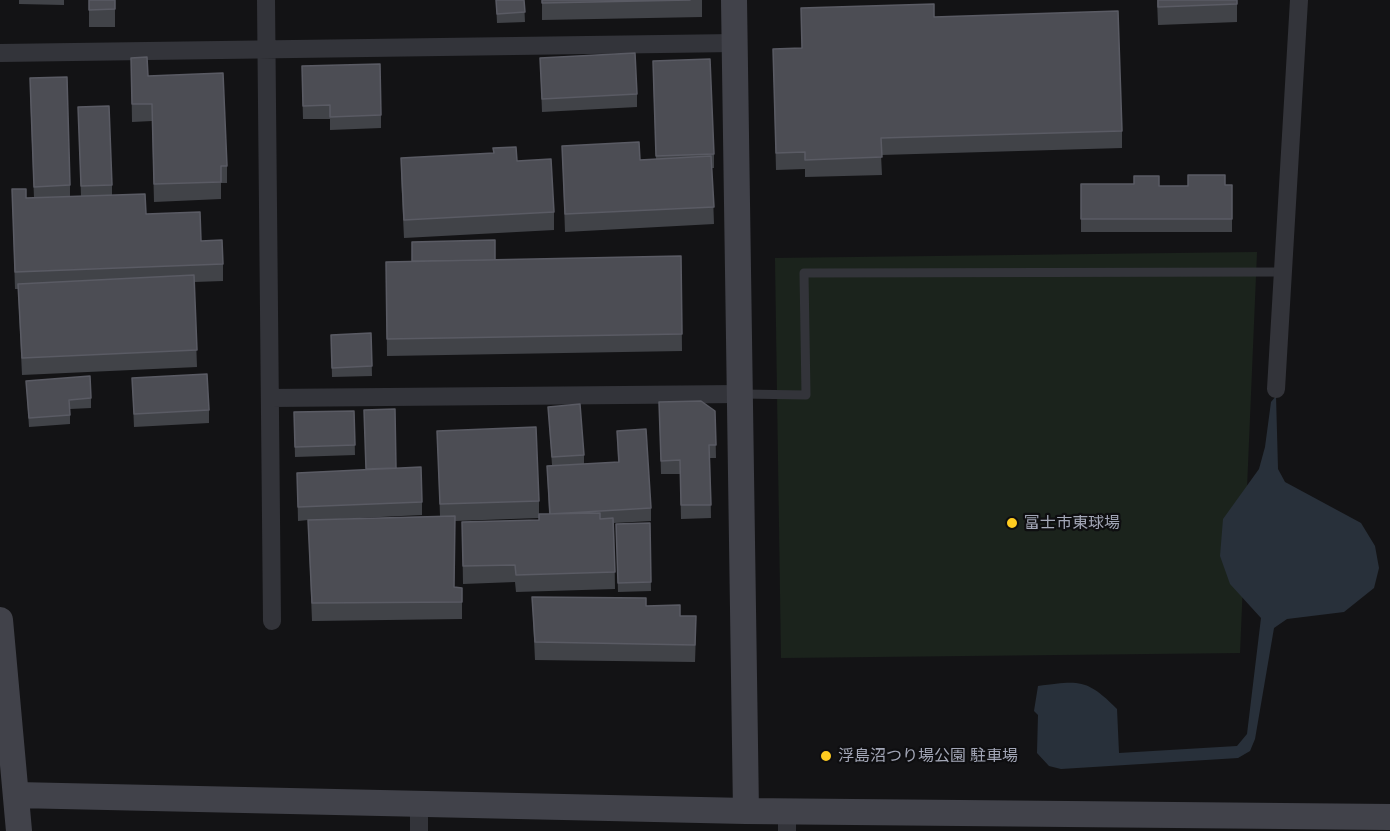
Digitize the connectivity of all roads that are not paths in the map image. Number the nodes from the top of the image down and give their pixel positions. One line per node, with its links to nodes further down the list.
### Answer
1 (266, 0): 5 (street)
2 (734, 0): 4 (street)
3 (1299, 0): 7 (street)
4 (735, 43): 5 (street); 9 (street)
5 (266, 48): 6 (street); 10 (street)
6 (0, 52)
7 (1282, 272): 8 (street); 9 (lane)
8 (1276, 389)
9 (740, 394): 10 (street); 15 (street)
10 (270, 398): 12 (street)
11 (0, 620): 13 (street)
12 (272, 621)
13 (8, 795): 14 (street); 18 (street)
14 (419, 803): 15 (street); 19 (street)
15 (746, 811): 17 (street)
16 (1390, 817): 17 (street)
17 (787, 821)
18 (19, 831)
19 (419, 831)

